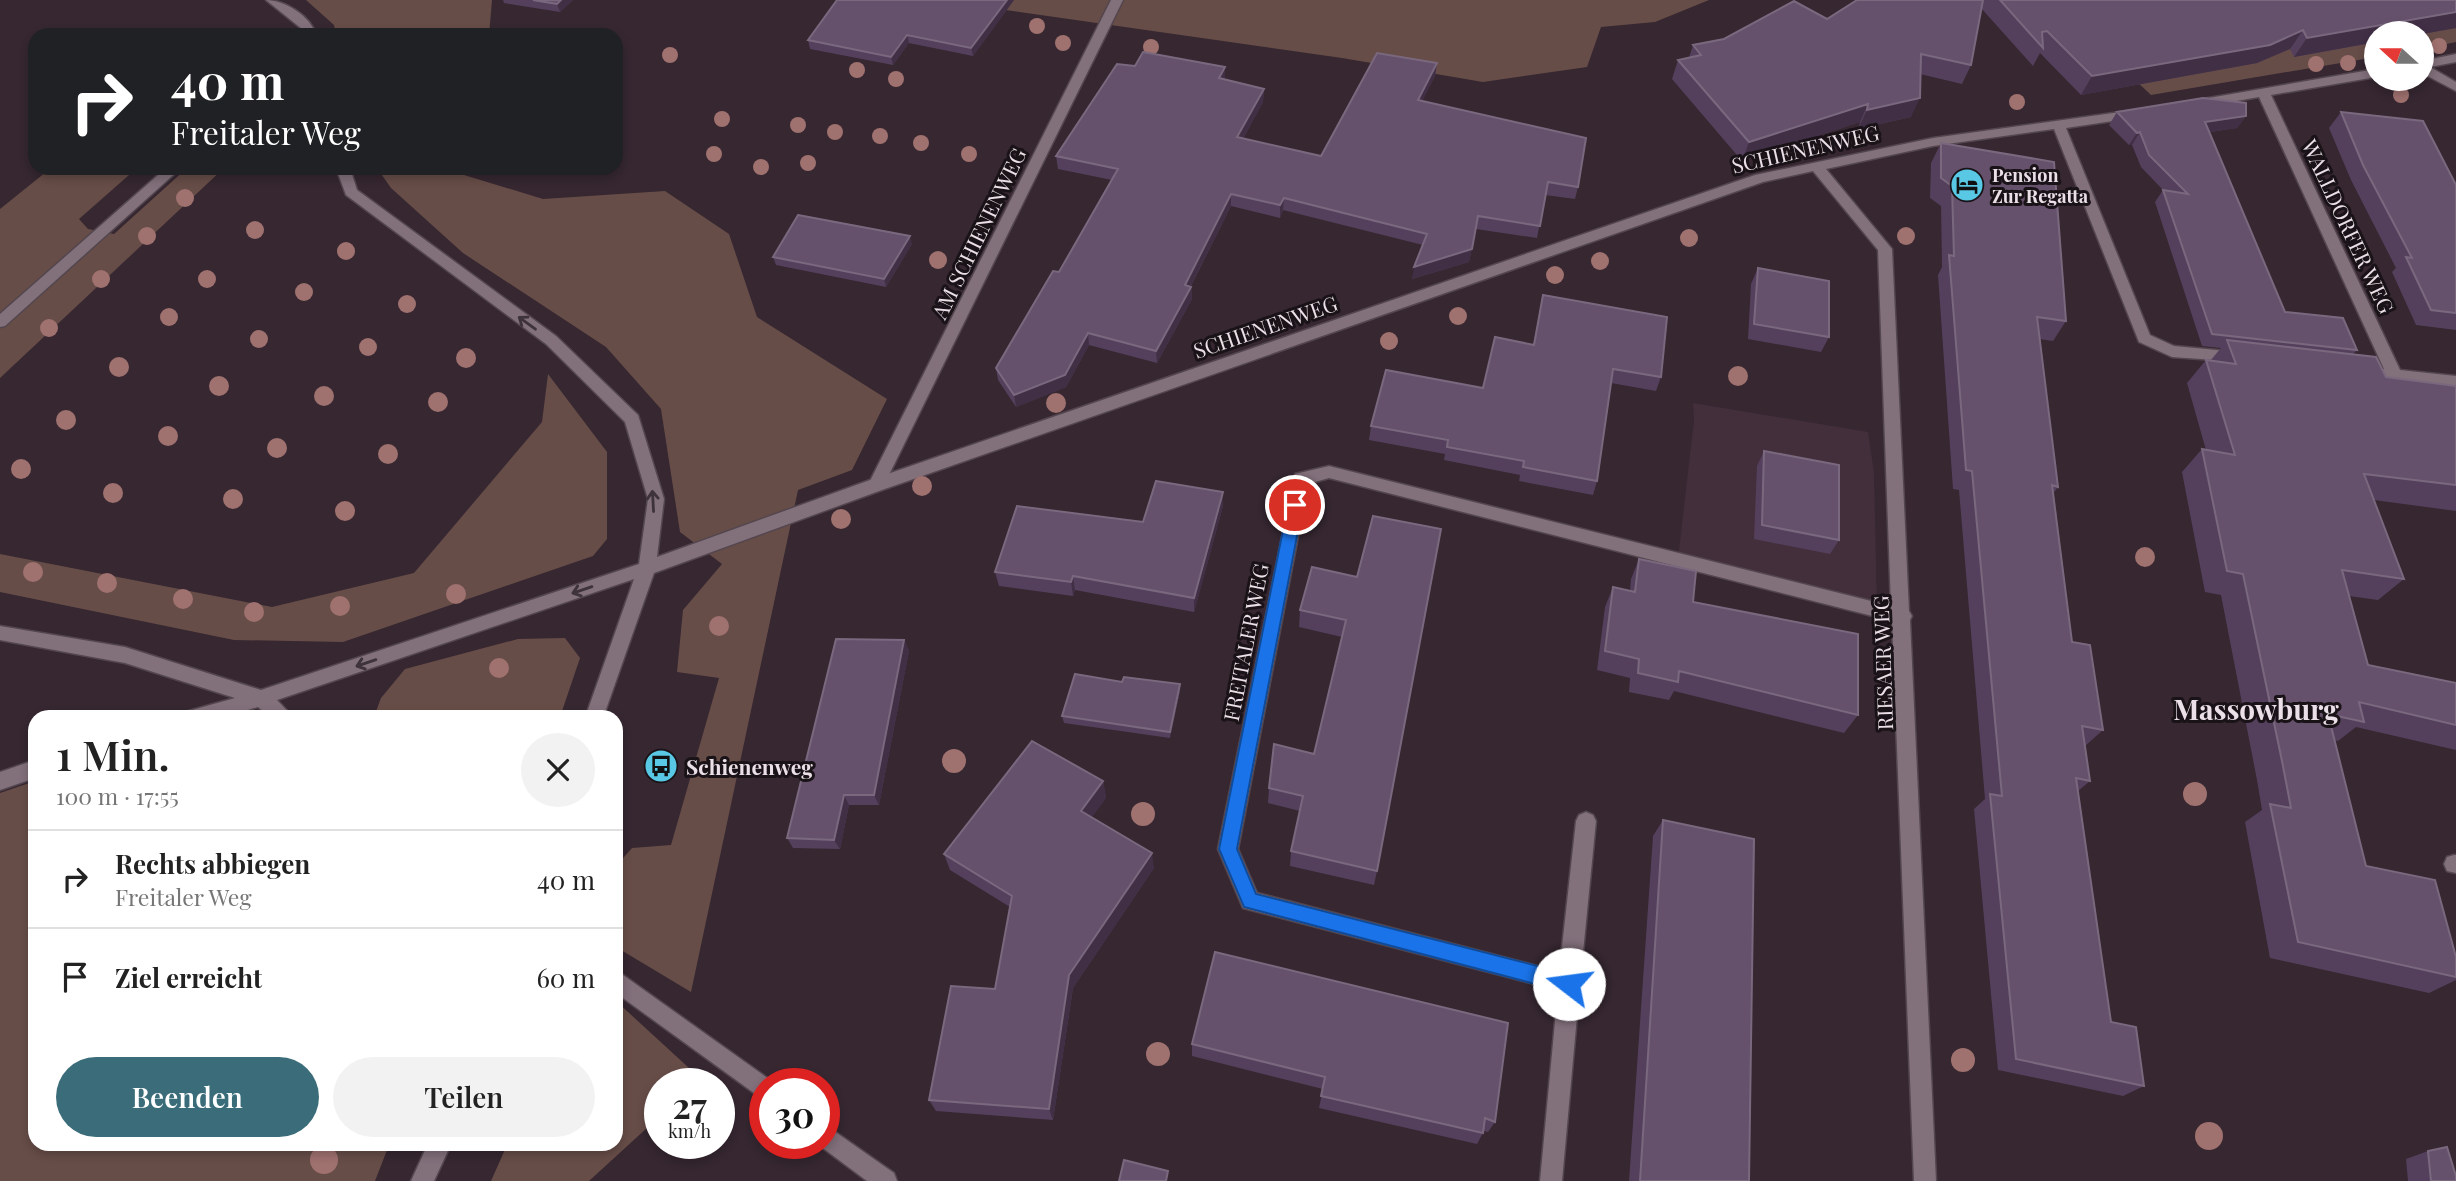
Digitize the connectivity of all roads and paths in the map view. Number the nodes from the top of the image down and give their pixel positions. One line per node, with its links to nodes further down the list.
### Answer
1 (272, 0): 3 (street)
2 (1117, 0): 21 (street, AM SCHIENENWEG)
3 (308, 28)
4 (2456, 58): 5 (street)
5 (2434, 64)
6 (2434, 74): 8 (street)
7 (2364, 75): 9 (street)
8 (2456, 87)
9 (2264, 93): 10 (street); 19 (street, WALLDORFER WEG)
10 (2182, 106)
11 (2155, 111): 12 (street, SCHIENENWEG)
12 (2059, 126): 13 (street, SCHIENENWEG); 17 (street)
13 (1817, 167): 21 (street, SCHIENENWEG); 23 (street, RIESAER WEG)
14 (166, 175): 16 (street)
15 (345, 175): 22 (street, one-way to 15)
16 (0, 322)
17 (2250, 359)
18 (2342, 370): 19 (street)
19 (2395, 376): 20 (street)
20 (2456, 383)
21 (876, 485): 22 (street, SCHIENENWEG)
22 (646, 568): 25 (street, SCHIENENWEG, one-way to 25); 28 (street)
23 (1903, 616): 33 (street, FREITALER WEG); 40 (street, RIESAER WEG)
24 (0, 633): 25 (street)
25 (261, 698): 26 (street, SCHIENENWEG); 27 (street)
26 (220, 710)
27 (275, 710)
28 (597, 710)
29 (28, 771): 30 (street)
30 (0, 781)
31 (1586, 821): 33 (street)
32 (623, 984): 34 (street)
33 (1569, 984): 39 (street)
34 (749, 1078)
35 (840, 1147): 38 (street)
36 (437, 1151): 37 (street)
37 (422, 1181)
38 (886, 1181)
39 (1551, 1181)
40 (1925, 1181)

